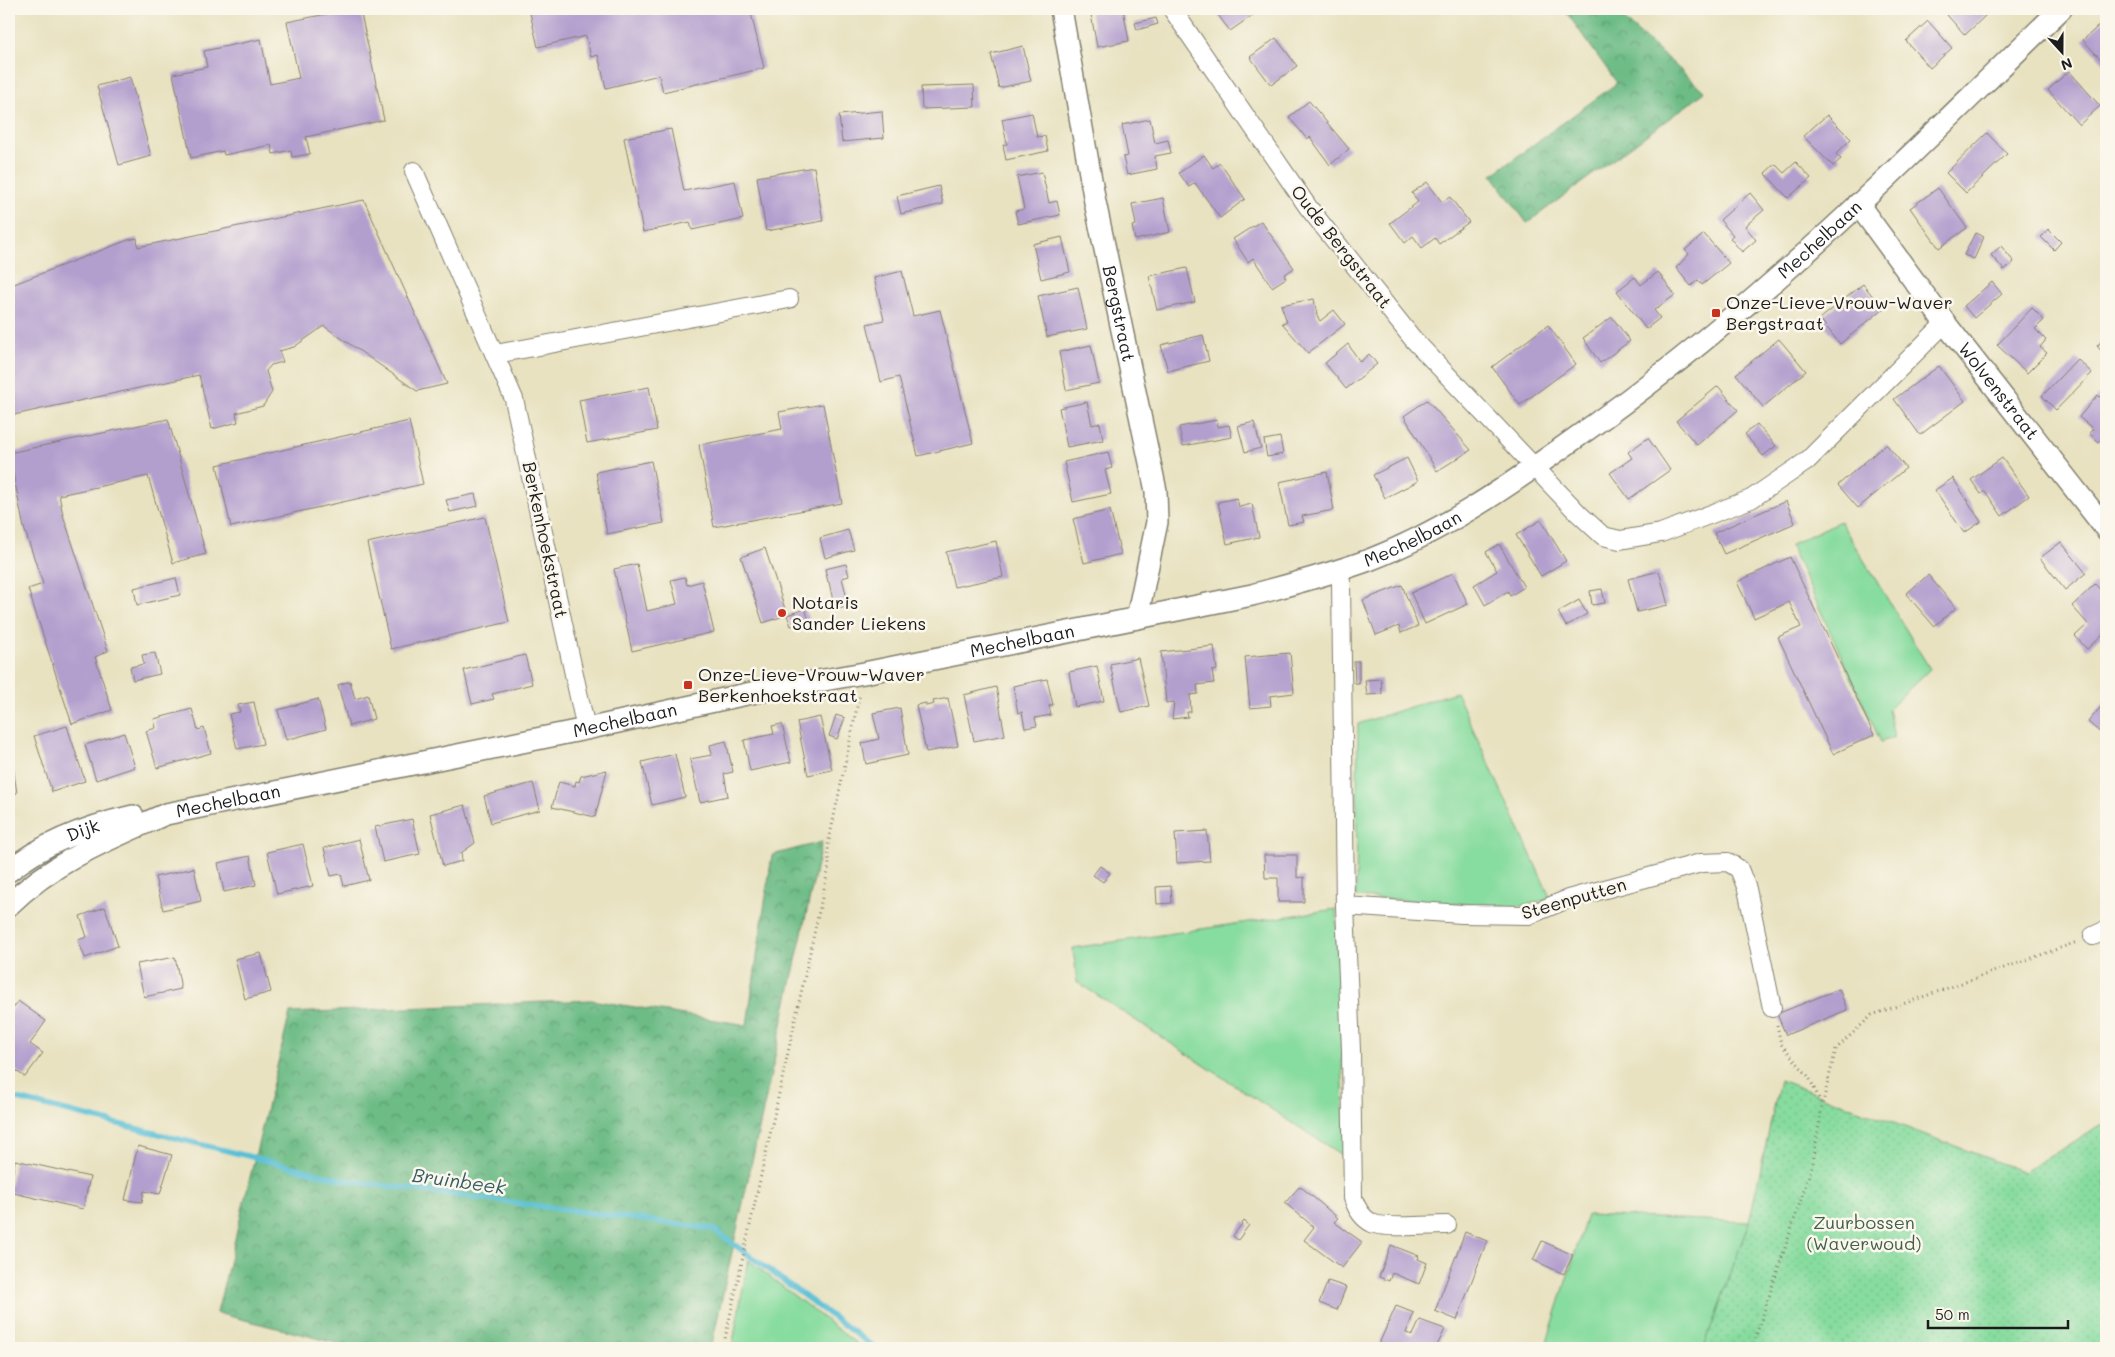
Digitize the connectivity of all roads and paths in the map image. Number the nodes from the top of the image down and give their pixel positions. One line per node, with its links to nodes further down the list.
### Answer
1 (1061, 9): 12 (street, Bergstraat)
2 (1172, 9): 9 (street, Oude Bergstraat)
3 (2061, 9): 5 (street, Mechelbaan)
4 (414, 171): 8 (street, Berkenhoekstraat)
5 (1858, 204): 7 (street, Wolvenstraat); 9 (street, Mechelbaan)
6 (789, 299): 8 (street)
7 (1945, 323): 9 (street); 10 (street, Wolvenstraat)
8 (496, 354): 14 (street, Berkenhoekstraat)
9 (1534, 467): 11 (street, Mechelbaan)
10 (2106, 529)
11 (1338, 570): 12 (street, Mechelbaan); 18 (street)
12 (1137, 618): 13 (street, Mechelbaan)
13 (864, 673): 14 (street, Mechelbaan); 24 (path)
14 (586, 729): 15 (street, Mechelbaan)
15 (166, 814): 16 (street, Dijk); 17 (street, Mechelbaan)
16 (9, 871)
17 (9, 904)
18 (1345, 906): 20 (street, Steenputten); 23 (street)
19 (2100, 933): 22 (path)
20 (1772, 1008)
21 (1781, 1044): 22 (path)
22 (1822, 1106): 25 (path)
23 (1447, 1225)
24 (723, 1348)
25 (1752, 1348)

